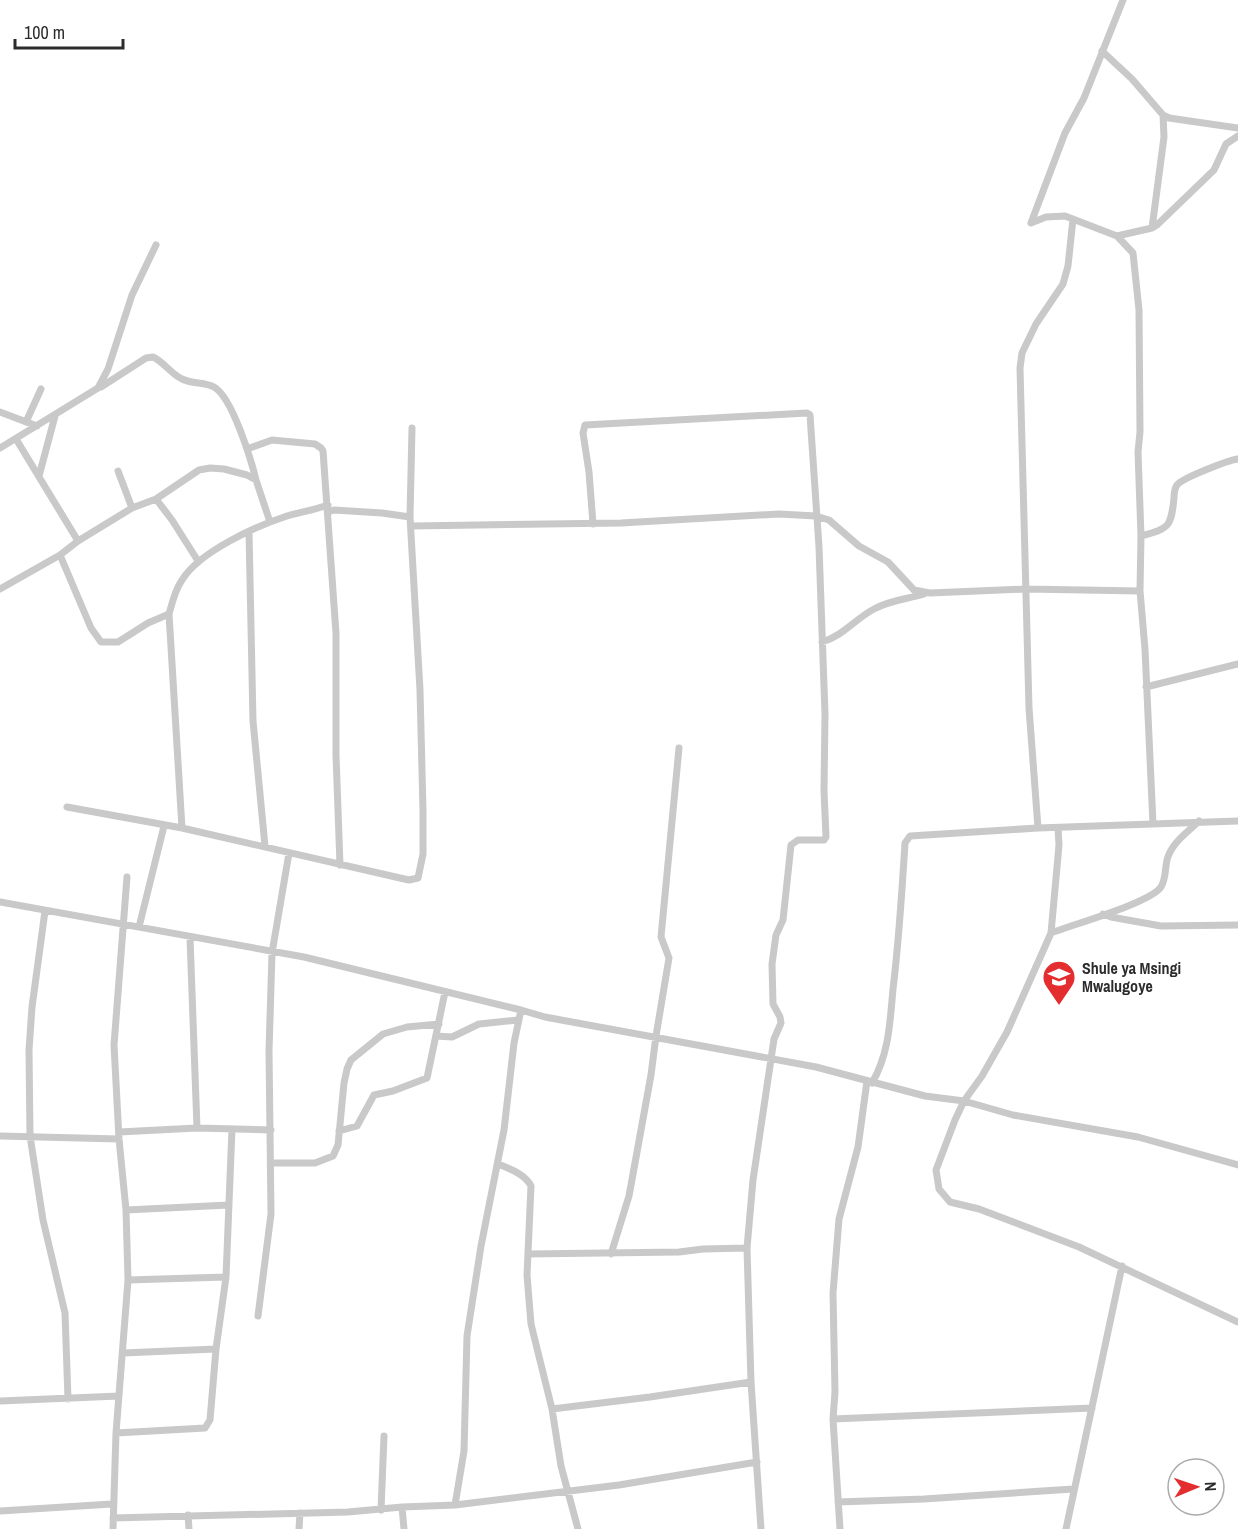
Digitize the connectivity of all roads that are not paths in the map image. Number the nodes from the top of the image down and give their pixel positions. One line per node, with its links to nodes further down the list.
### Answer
1 (1124, 0): 2 (street)
2 (1102, 51): 3 (street); 6 (street)
3 (1163, 114): 4 (street); 7 (street)
4 (1238, 128)
5 (1238, 136): 7 (street)
6 (1073, 219): 8 (street); 38 (street)
7 (1152, 228): 8 (street)
8 (1117, 236): 33 (street)
9 (156, 245): 10 (street)
10 (98, 388): 13 (street); 19 (street)
11 (41, 389): 14 (street)
12 (0, 412): 14 (street)
13 (55, 416): 15 (street); 22 (street)
14 (26, 422): 15 (street)
15 (37, 426): 17 (street)
16 (411, 428): 28 (street)
17 (16, 439): 18 (street); 22 (street)
18 (0, 448)
19 (248, 449): 23 (street); 26 (street)
20 (1238, 459): 33 (street)
21 (118, 471): 25 (street)
22 (39, 476): 34 (street)
23 (256, 480): 24 (street); 29 (street)
24 (156, 499): 25 (street); 36 (street)
25 (132, 508): 34 (street)
26 (328, 508): 28 (street); 29 (street); 56 (street)
27 (816, 516): 30 (street); 30 (street); 40 (street); 42 (street)
28 (410, 517): 31 (street)
29 (270, 522): 32 (street)
30 (593, 524): 31 (street)
31 (412, 526): 56 (street)
32 (249, 532): 36 (street); 54 (street)
33 (1141, 536): 39 (street)
34 (78, 541): 35 (street)
35 (60, 555): 37 (street); 41 (street)
36 (198, 561): 41 (street)
37 (0, 589)
38 (1026, 589): 39 (street); 40 (street); 52 (street)
39 (1140, 591): 44 (street)
40 (927, 593): 42 (street)
41 (169, 614): 51 (street)
42 (822, 642): 73 (street)
43 (1238, 664): 44 (street)
44 (1146, 687): 49 (street)
45 (680, 748): 72 (street)
46 (67, 807): 50 (street)
47 (1199, 821): 48 (street); 49 (street); 60 (street)
48 (1238, 821)
49 (1153, 824): 53 (street)
50 (164, 825): 51 (street); 63 (street)
51 (182, 828): 54 (street)
52 (1038, 828): 53 (street); 74 (street)
53 (1058, 828): 64 (street)
54 (265, 846): 55 (street)
55 (289, 854): 56 (street); 66 (street)
56 (340, 865)
57 (127, 877): 61 (street)
58 (0, 902): 59 (street)
59 (45, 911): 61 (street); 81 (street)
60 (1103, 914): 62 (street); 64 (street)
61 (122, 924): 63 (street); 82 (street)
62 (1238, 925)
63 (139, 927): 65 (street)
64 (1051, 933): 75 (street)
65 (190, 938): 66 (street); 76 (street)
66 (272, 953): 67 (street); 78 (street)
67 (445, 992): 68 (street); 70 (street)
68 (521, 1010): 69 (street); 72 (street)
69 (518, 1020): 71 (street); 84 (street)
70 (439, 1024): 71 (street); 79 (street)
71 (436, 1036): 79 (street)
72 (656, 1036): 73 (street); 90 (street)
73 (771, 1059): 74 (street); 88 (street)
74 (869, 1082): 75 (street); 104 (street)
75 (964, 1101): 85 (street); 91 (street)
76 (198, 1128): 77 (street); 82 (street)
77 (232, 1129): 78 (street); 86 (street)
78 (271, 1130): 83 (street)
79 (339, 1131): 83 (street)
80 (0, 1136): 81 (street)
81 (30, 1136): 82 (street); 100 (street)
82 (119, 1136): 87 (street)
83 (272, 1163): 94 (street)
84 (498, 1164): 89 (street); 112 (street)
85 (1238, 1165)
86 (229, 1204): 87 (street); 92 (street)
87 (126, 1210): 93 (street)
88 (747, 1248): 90 (street); 98 (street)
89 (528, 1254): 90 (street); 103 (street)
90 (610, 1254)
91 (1122, 1266): 95 (street); 102 (street)
92 (226, 1277): 93 (street); 96 (street)
93 (128, 1280): 97 (street)
94 (258, 1316)
95 (1238, 1322)
96 (216, 1348): 97 (street); 105 (street)
97 (123, 1353): 99 (street)
98 (751, 1382): 103 (street); 107 (street)
99 (119, 1396): 100 (street); 105 (street)
100 (68, 1399): 101 (street)
101 (0, 1401)
102 (1092, 1408): 104 (street); 108 (street)
103 (552, 1409): 109 (street)
104 (834, 1419): 110 (street)
105 (116, 1433): 111 (street)
106 (384, 1436): 114 (street)
107 (757, 1462): 109 (street); 124 (street)
108 (1073, 1488): 110 (street); 126 (street)
109 (567, 1491): 112 (street); 123 (street)
110 (838, 1502): 125 (street)
111 (112, 1504): 115 (street); 118 (street)
112 (455, 1505): 113 (street)
113 (402, 1507): 114 (street); 122 (street)
114 (381, 1510): 116 (street)
115 (0, 1511)
116 (300, 1512): 117 (street); 121 (street)
117 (188, 1515): 118 (street); 120 (street)
118 (113, 1518): 119 (street)
119 (112, 1529)
120 (189, 1529)
121 (299, 1529)
122 (404, 1529)
123 (578, 1529)
124 (761, 1529)
125 (840, 1529)
126 (1066, 1529)

